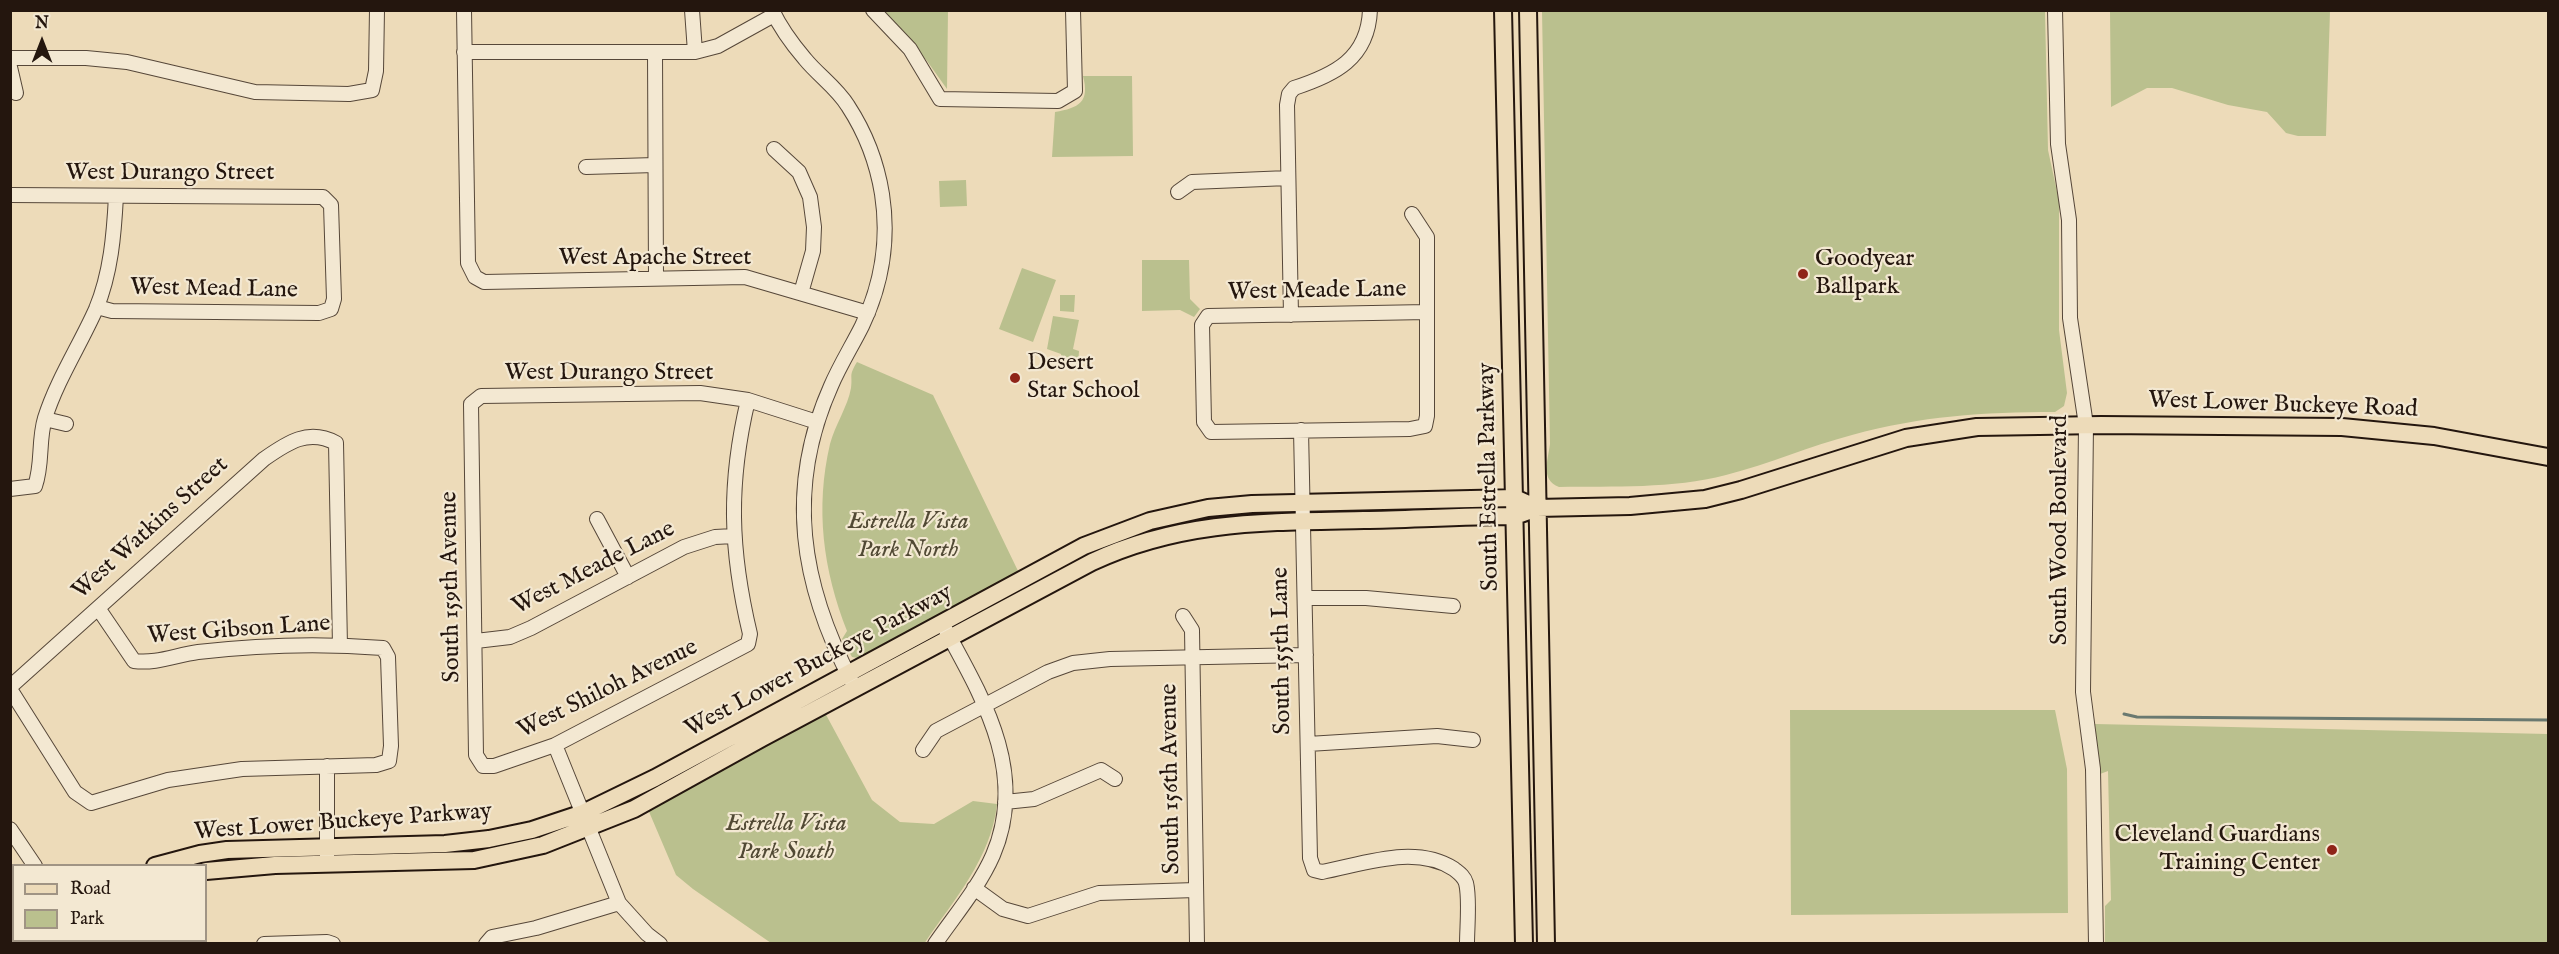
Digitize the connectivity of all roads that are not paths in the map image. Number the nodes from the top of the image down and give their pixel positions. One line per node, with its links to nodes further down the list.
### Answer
1 (376, 10): 14 (street)
2 (464, 10): 11 (street)
3 (692, 10): 13 (street)
4 (873, 10): 5 (street)
5 (1073, 10)
6 (1370, 10): 20 (street)
7 (1503, 10): 41 (main road, South Estrella Parkway)
8 (1528, 10): 43 (main road, South Estrella Parkway)
9 (2055, 10): 37 (street, South Wood Boulevard)
10 (773, 13): 13 (street); 30 (street)
11 (464, 52): 12 (street); 25 (street, West Apache Street)
12 (655, 52): 13 (street); 18 (street)
13 (695, 52)
14 (10, 57)
15 (10, 67): 16 (street)
16 (16, 93)
17 (774, 149): 26 (street)
18 (655, 165): 19 (street); 25 (street)
19 (586, 167)
20 (1288, 178): 21 (street); 31 (street)
21 (1178, 192)
22 (10, 195): 23 (street, West Durango Street)
23 (116, 196): 27 (street); 28 (street, West Durango Street)
24 (1412, 214): 29 (street)
25 (656, 278): 26 (street, West Apache Street)
26 (801, 293): 30 (street, West Apache Street)
27 (97, 308): 28 (street, West Mead Lane); 34 (street)
28 (331, 309)
29 (1427, 312): 31 (street, West Meade Lane); 38 (street)
30 (868, 313): 35 (street)
31 (1291, 315): 38 (street, West Meade Lane)
32 (748, 400): 33 (street, West Durango Street); 35 (street, West Durango Street); 47 (street)
33 (471, 404): 55 (street, South 159th Avenue)
34 (45, 419): 36 (street); 40 (street)
35 (818, 422): 59 (street)
36 (66, 424)
37 (2086, 425): 39 (main road, West Lower Buckeye Road); 43 (main road, West Lower Buckeye Parkway); 90 (street, South Wood Boulevard)
38 (1301, 430): 42 (street, South 155th Lane)
39 (2548, 457)
40 (10, 489)
41 (1515, 498): 42 (main road, West Lower Buckeye Parkway); 43 (main road, West Lower Buckeye Parkway); 44 (main road, South Estrella Parkway)
42 (1303, 504): 46 (street, South 155th Lane); 53 (main road, West Lower Buckeye Parkway)
43 (1537, 508): 44 (main road, West Lower Buckeye Parkway); 89 (main road, South Estrella Parkway)
44 (1515, 516): 46 (main road, West Lower Buckeye Parkway); 88 (main road, South Estrella Parkway)
45 (597, 519): 48 (street)
46 (1303, 521): 49 (street, South 155th Lane); 54 (main road, West Lower Buckeye Parkway)
47 (734, 536): 48 (street, West Meade Lane); 65 (street, West Shiloh Avenue)
48 (627, 577): 55 (street, West Meade Lane)
49 (1305, 597): 50 (street); 57 (street, South 155th Lane)
50 (1453, 606)
51 (98, 608): 56 (street, West Gibson Lane); 56 (street, West Watkins Street); 60 (street, West Watkins Street)
52 (1183, 616): 58 (street, South 156th Avenue)
53 (942, 623): 54 (street); 59 (main road, West Lower Buckeye Parkway)
54 (950, 638): 61 (main road, West Lower Buckeye Parkway); 62 (street)
55 (476, 641): 68 (street, South 159th Avenue)
56 (340, 646): 67 (street, West Gibson Lane)
57 (1306, 655): 58 (street); 64 (street, South 155th Lane)
58 (1193, 657): 62 (street); 79 (street, South 156th Avenue)
59 (847, 672): 61 (street); 71 (main road, West Lower Buckeye Parkway)
60 (10, 688): 67 (street)
61 (856, 689): 71 (main road, West Lower Buckeye Parkway)
62 (984, 706): 66 (street); 70 (street)
63 (1473, 740): 64 (street)
64 (1308, 744): 87 (street, South 155th Lane)
65 (555, 745): 68 (street, West Shiloh Avenue); 71 (street)
66 (923, 750)
67 (327, 766): 73 (street)
68 (483, 766)
69 (1115, 778): 70 (street)
70 (1005, 802): 78 (street)
71 (587, 821): 73 (main road, West Lower Buckeye Parkway); 76 (main road, West Lower Buckeye Parkway); 80 (street)
72 (10, 829): 74 (street)
73 (327, 846): 75 (main road, West Lower Buckeye Parkway); 76 (street)
74 (34, 864)
75 (162, 864)
76 (327, 864): 77 (main road, West Lower Buckeye Parkway)
77 (207, 871)
78 (974, 888): 79 (street); 85 (street)
79 (1196, 890): 86 (street, South 156th Avenue)
80 (619, 903): 81 (street); 84 (street)
81 (489, 940)
82 (264, 944): 83 (street)
83 (333, 944)
84 (660, 944)
85 (935, 944)
86 (1197, 944)
87 (1467, 944)
88 (1524, 944)
89 (1546, 944)
90 (2096, 944)

